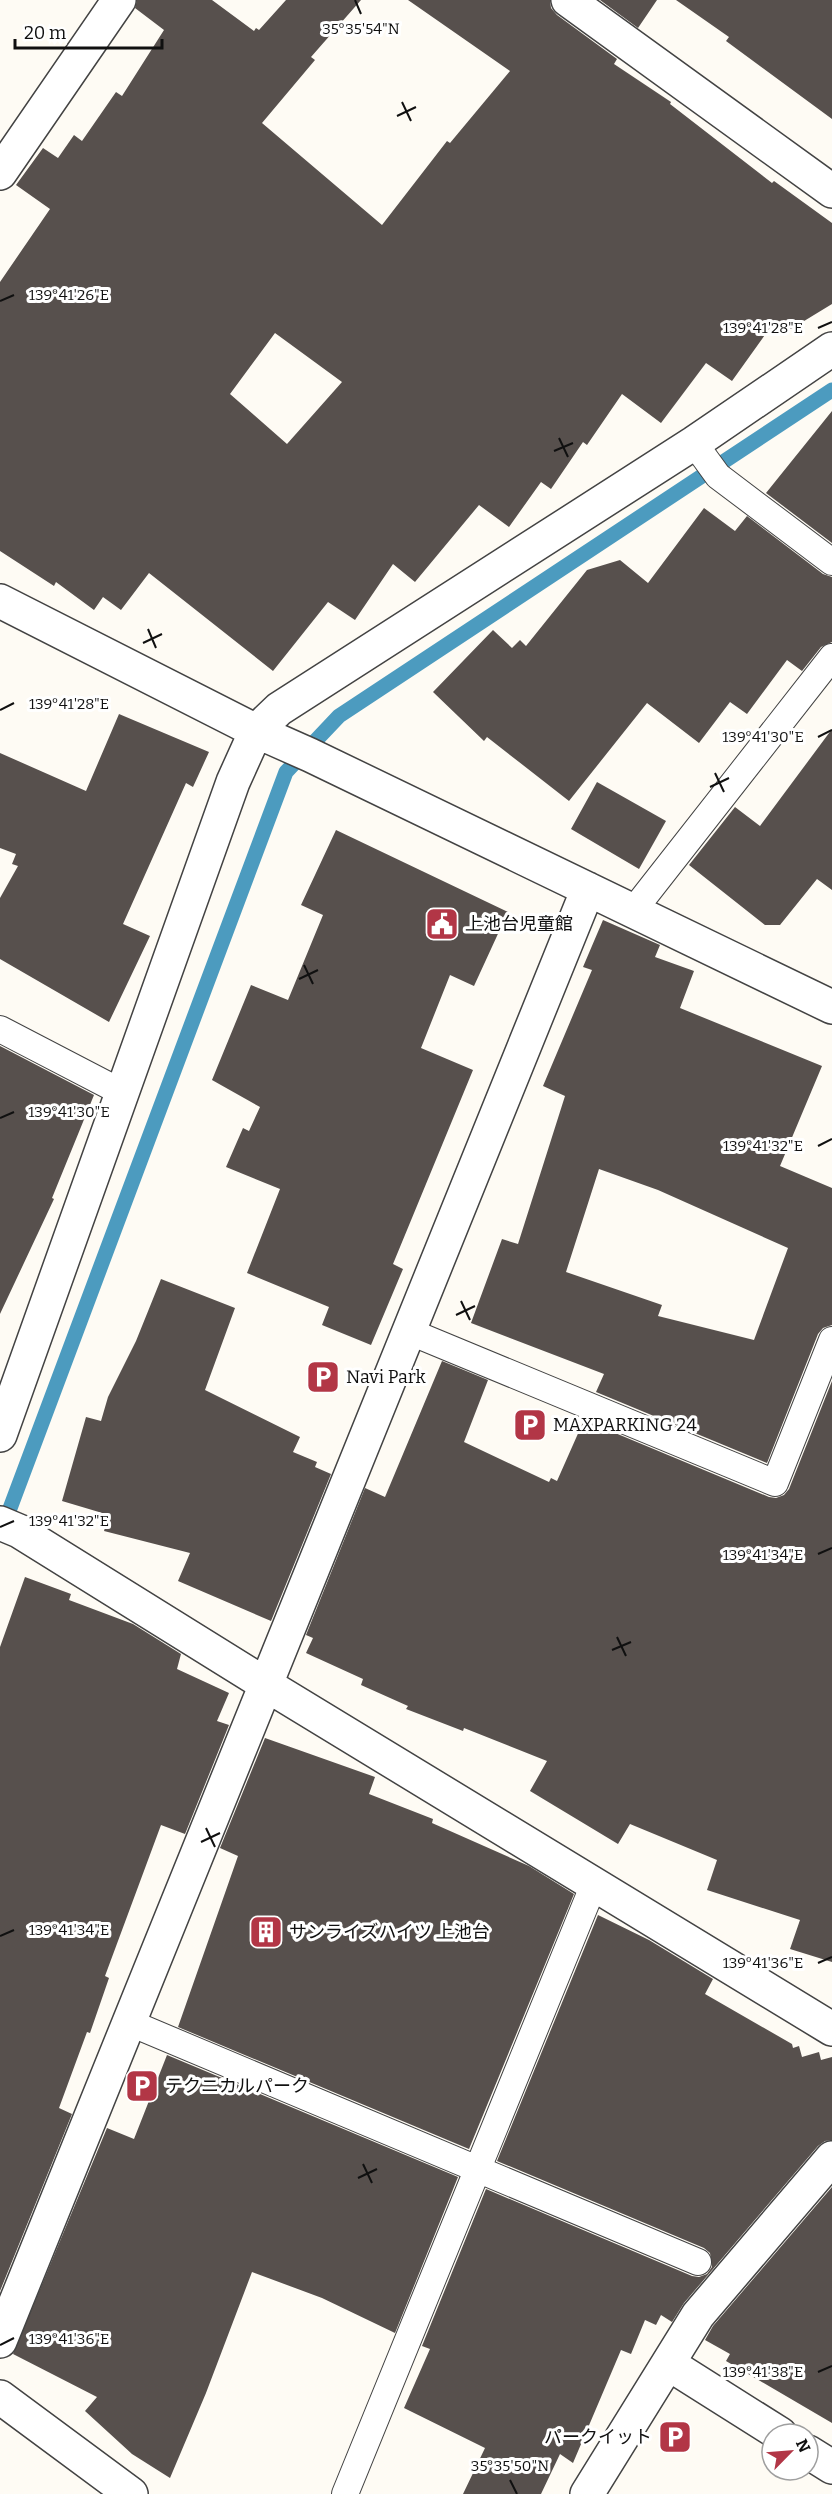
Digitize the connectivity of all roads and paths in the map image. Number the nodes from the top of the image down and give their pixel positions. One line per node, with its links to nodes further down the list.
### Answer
1 (119, 0): 3 (street)
2 (567, 0): 4 (street)
3 (0, 173)
4 (832, 191)
5 (832, 349): 6 (street)
6 (696, 446): 7 (lane); 10 (street)
7 (832, 562)
8 (0, 601): 10 (street)
9 (832, 657): 12 (lane)
10 (256, 731): 11 (street); 15 (street)
11 (588, 889): 12 (street); 16 (street)
12 (633, 911): 13 (street)
13 (832, 1007)
14 (0, 1029): 15 (lane)
15 (123, 1093): 18 (street)
16 (408, 1331): 17 (lane); 20 (street)
17 (832, 1340)
18 (0, 1435)
19 (0, 1523): 20 (street)
20 (265, 1684): 21 (street); 22 (street)
21 (594, 1884): 23 (street); 25 (lane)
22 (128, 2022): 25 (lane); 27 (street)
23 (832, 2029)
24 (832, 2158): 28 (street)
25 (478, 2169): 26 (lane); 32 (lane)
26 (699, 2262)
27 (0, 2341)
28 (669, 2364): 30 (street); 33 (street)
29 (0, 2397): 31 (street)
30 (761, 2422)
31 (131, 2494)
32 (345, 2494)
33 (587, 2494)

